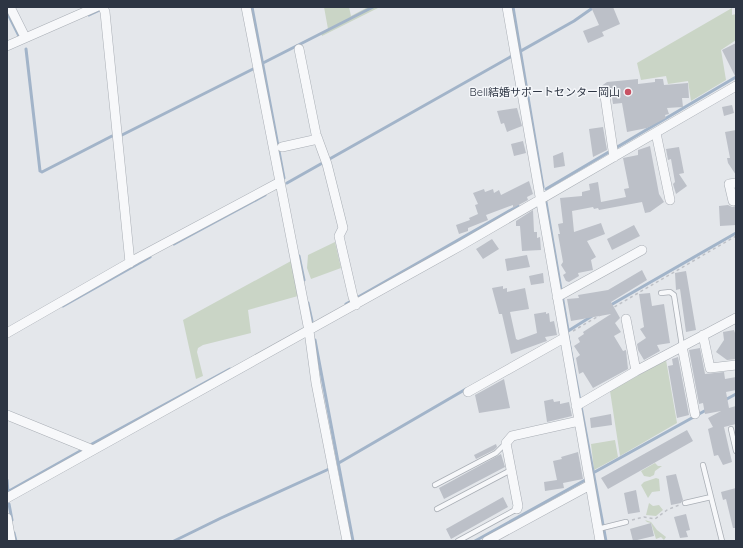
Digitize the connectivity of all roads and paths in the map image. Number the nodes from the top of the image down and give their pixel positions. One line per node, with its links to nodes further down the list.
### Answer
1 (10, 7): 6 (street)
2 (96, 7): 6 (street)
3 (246, 7): 15 (street)
4 (507, 7): 17 (street)
5 (103, 9): 22 (street)
6 (22, 39): 7 (street)
7 (7, 46)
8 (299, 49): 12 (street)
9 (736, 86): 11 (street)
10 (605, 96): 14 (street)
11 (656, 133): 14 (street); 18 (street)
12 (318, 139): 13 (street); 25 (street)
13 (282, 147)
14 (613, 153): 17 (street)
15 (280, 182): 22 (street); 28 (street)
16 (736, 183): 19 (street)
17 (540, 200): 24 (street); 25 (street)
18 (670, 200)
19 (733, 201)
20 (736, 236): 30 (path)
21 (642, 250): 24 (street)
22 (130, 263): 29 (street)
23 (661, 293): 32 (lane)
24 (560, 296): 30 (street)
25 (354, 301): 28 (street)
26 (736, 318): 31 (street)
27 (626, 319): 34 (street)
28 (309, 331): 42 (street); 57 (street)
29 (7, 333)
30 (565, 334): 35 (street); 36 (street)
31 (703, 335): 32 (street); 33 (street)
32 (682, 346): 34 (street); 37 (street)
33 (736, 365)
34 (636, 371): 36 (street)
35 (468, 392)
36 (579, 404): 39 (street)
37 (695, 414)
38 (7, 415): 42 (street)
39 (578, 422): 41 (street); 46 (street)
40 (731, 429): 43 (lane)
41 (506, 443): 45 (street); 47 (lane)
42 (93, 450): 49 (street)
43 (736, 451)
44 (703, 465): 48 (lane)
45 (511, 470): 51 (lane); 52 (street)
46 (589, 480): 55 (street); 59 (street)
47 (434, 485)
48 (711, 497): 50 (lane); 61 (lane)
49 (7, 498)
50 (685, 503): 54 (path)
51 (437, 509)
52 (517, 509): 58 (lane)
53 (7, 518): 56 (street)
54 (626, 522): 55 (lane)
55 (601, 528): 60 (street)
56 (11, 541)
57 (347, 541)
58 (458, 541)
59 (486, 541)
60 (600, 541)
61 (722, 541)

